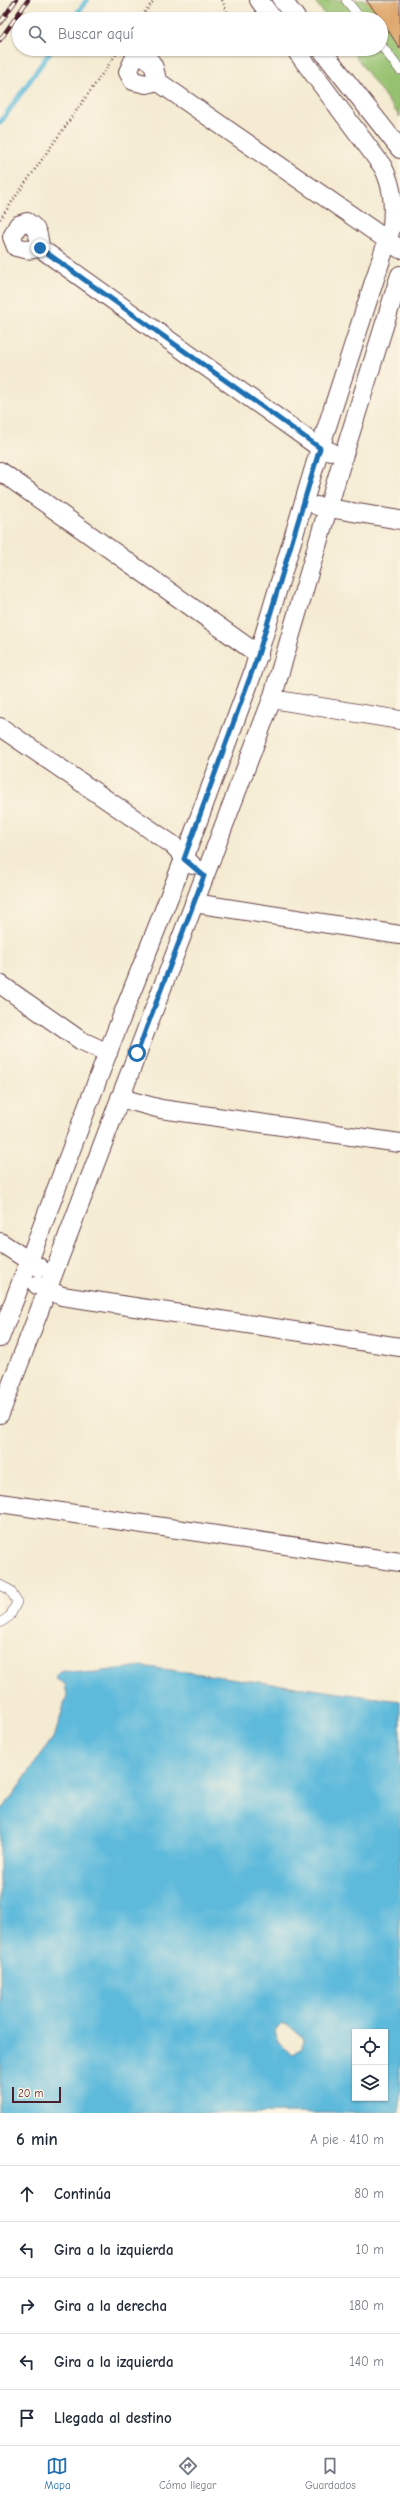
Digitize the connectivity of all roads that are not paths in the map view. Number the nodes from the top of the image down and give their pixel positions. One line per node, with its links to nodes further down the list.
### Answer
1 (346, 0): 4 (lane)
2 (275, 4): 3 (street)
3 (287, 12)
4 (355, 12)
5 (388, 54): 8 (lane)
6 (301, 56): 11 (street)
7 (326, 56): 10 (street)
8 (400, 70)
9 (157, 81): 11 (street)
10 (400, 150)
11 (394, 246): 14 (street)
12 (40, 248): 16 (street)
13 (400, 275): 15 (street)
14 (368, 303): 15 (street); 16 (street)
15 (394, 312): 17 (street)
16 (320, 448): 17 (street); 19 (street)
17 (344, 454): 20 (street)
18 (0, 471): 22 (street)
19 (305, 503): 20 (street); 22 (street)
20 (329, 509): 21 (street); 23 (street)
21 (400, 520)
22 (260, 650): 23 (street); 24 (street)
23 (286, 652): 25 (street)
24 (252, 676): 25 (street); 28 (street)
25 (274, 691): 26 (street); 29 (street)
26 (400, 720)
27 (0, 727): 28 (street)
28 (184, 859): 29 (street); 33 (street)
29 (204, 876): 30 (street)
30 (194, 903): 31 (street); 34 (street)
31 (400, 935)
32 (0, 984): 33 (street)
33 (109, 1048): 34 (street); 35 (street)
34 (137, 1053): 36 (street)
35 (99, 1076): 36 (street); 39 (street)
36 (122, 1092): 37 (street); 40 (street)
37 (400, 1143)
38 (0, 1242): 39 (street)
39 (27, 1271): 40 (street); 41 (street)
40 (50, 1283): 42 (street); 43 (street)
41 (0, 1338)
42 (400, 1346)
43 (0, 1414)
44 (0, 1503): 45 (street)
45 (400, 1562)
46 (0, 1585): 47 (lane)
47 (0, 1623)

